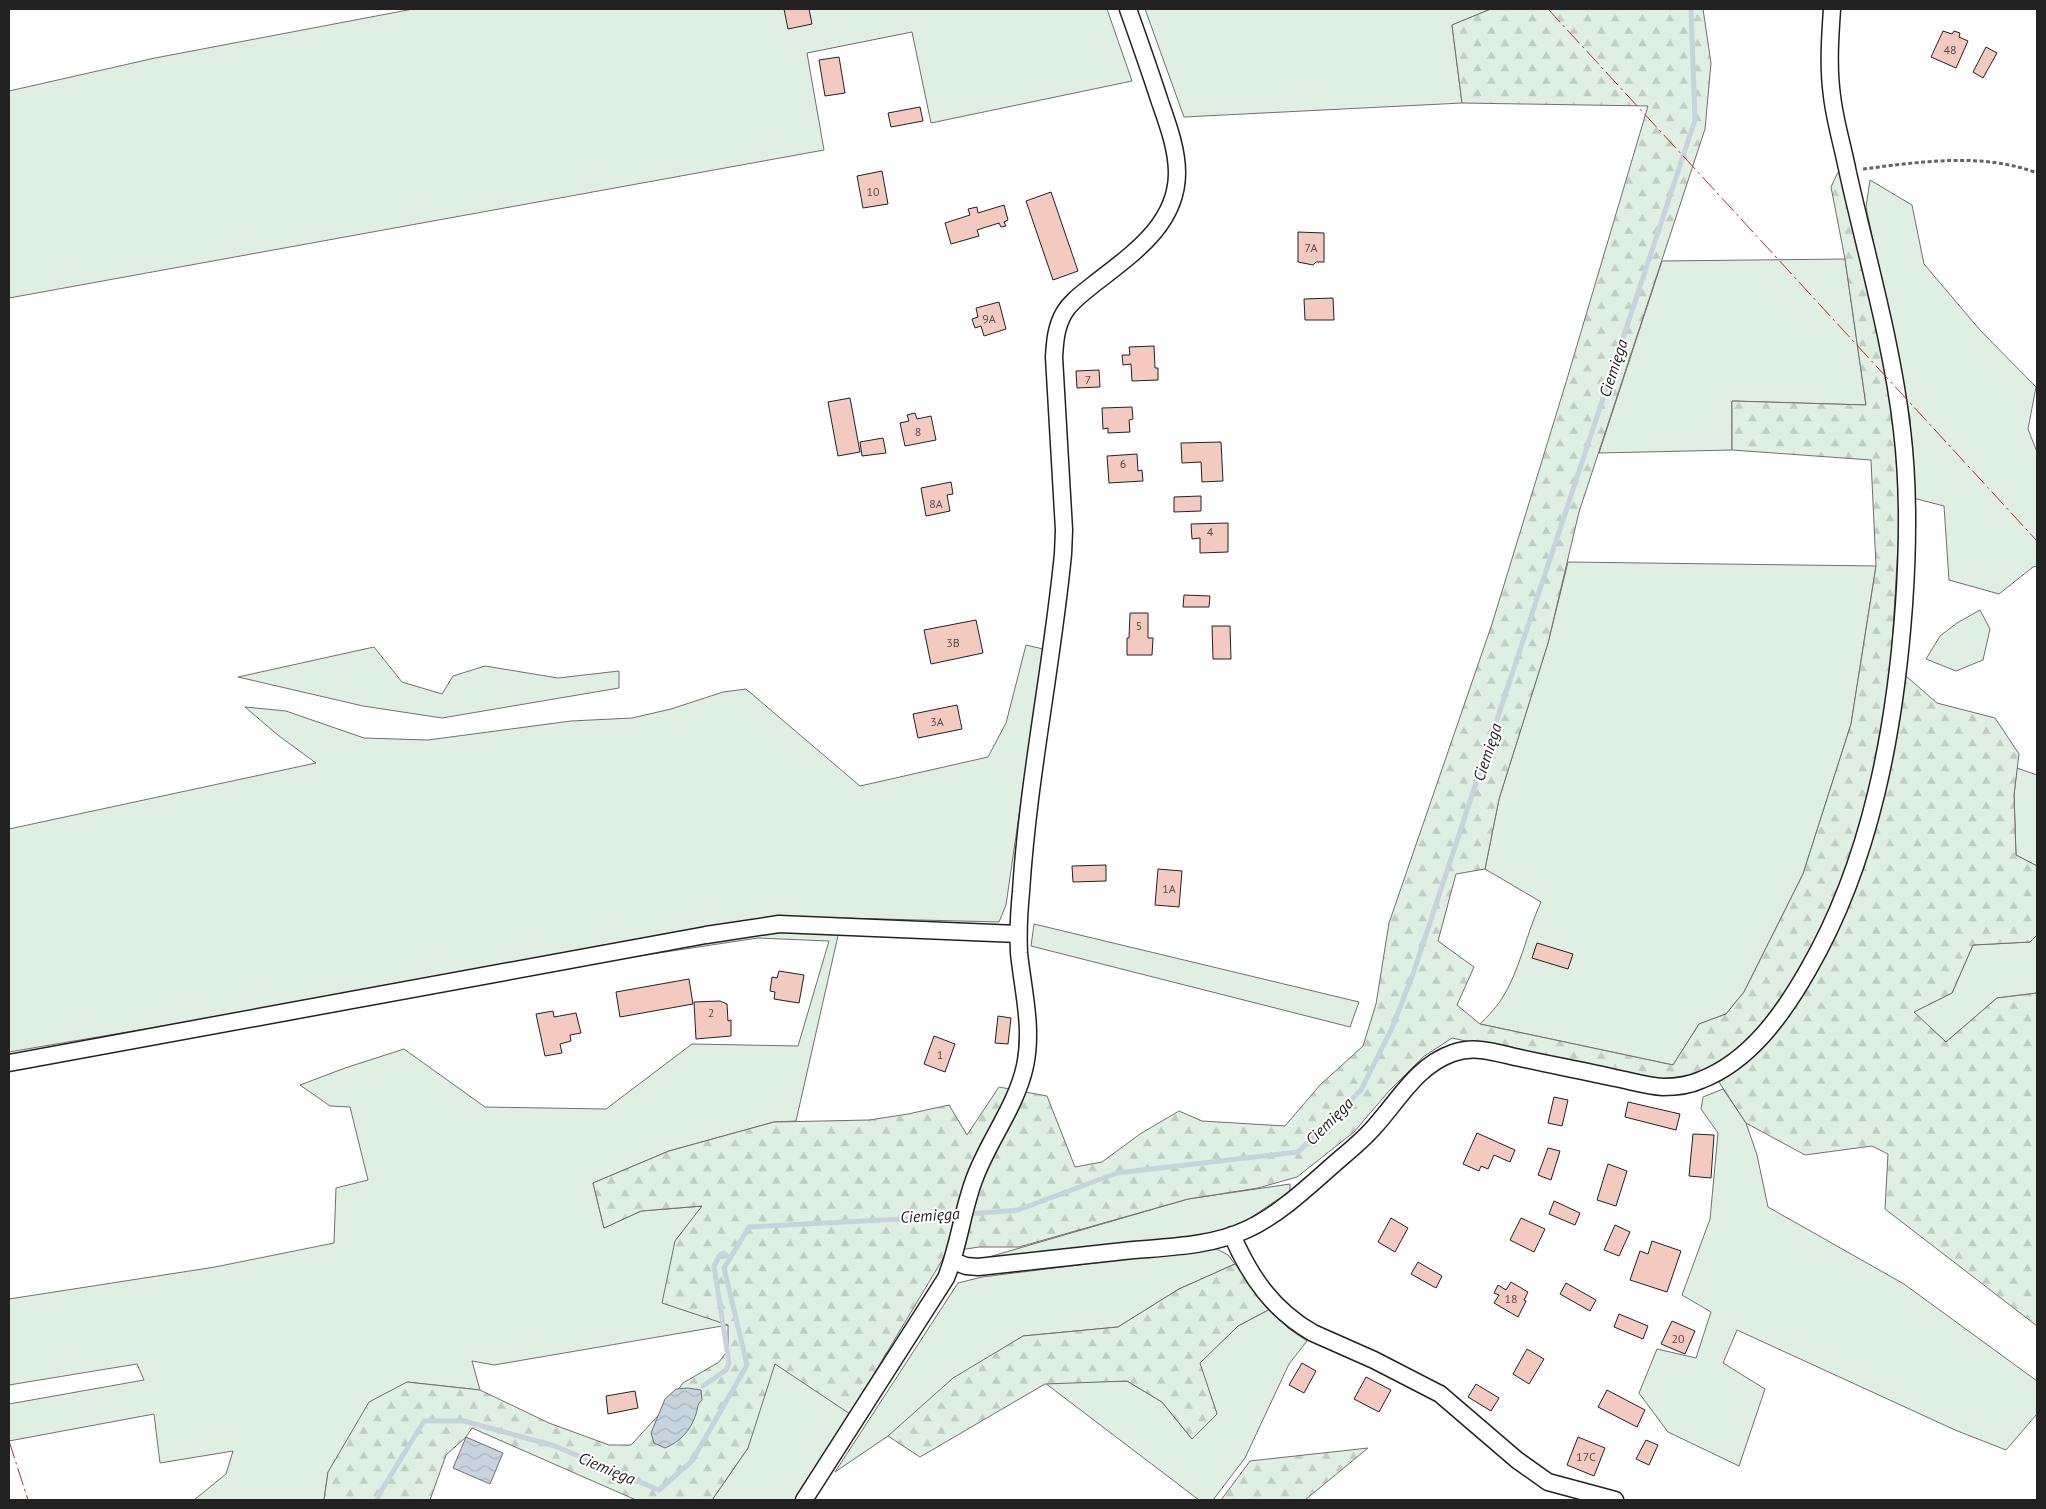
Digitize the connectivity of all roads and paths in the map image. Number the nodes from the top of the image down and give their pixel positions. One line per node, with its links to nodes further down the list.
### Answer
1 (1128, 9): 5 (street)
2 (1832, 9): 3 (street)
3 (1848, 171): 4 (path); 7 (street)
4 (2037, 172)
5 (1018, 934): 6 (street); 8 (street)
6 (9, 1063)
7 (1232, 1235): 8 (street); 10 (street)
8 (953, 1261): 9 (street)
9 (804, 1500)
10 (1615, 1500)

